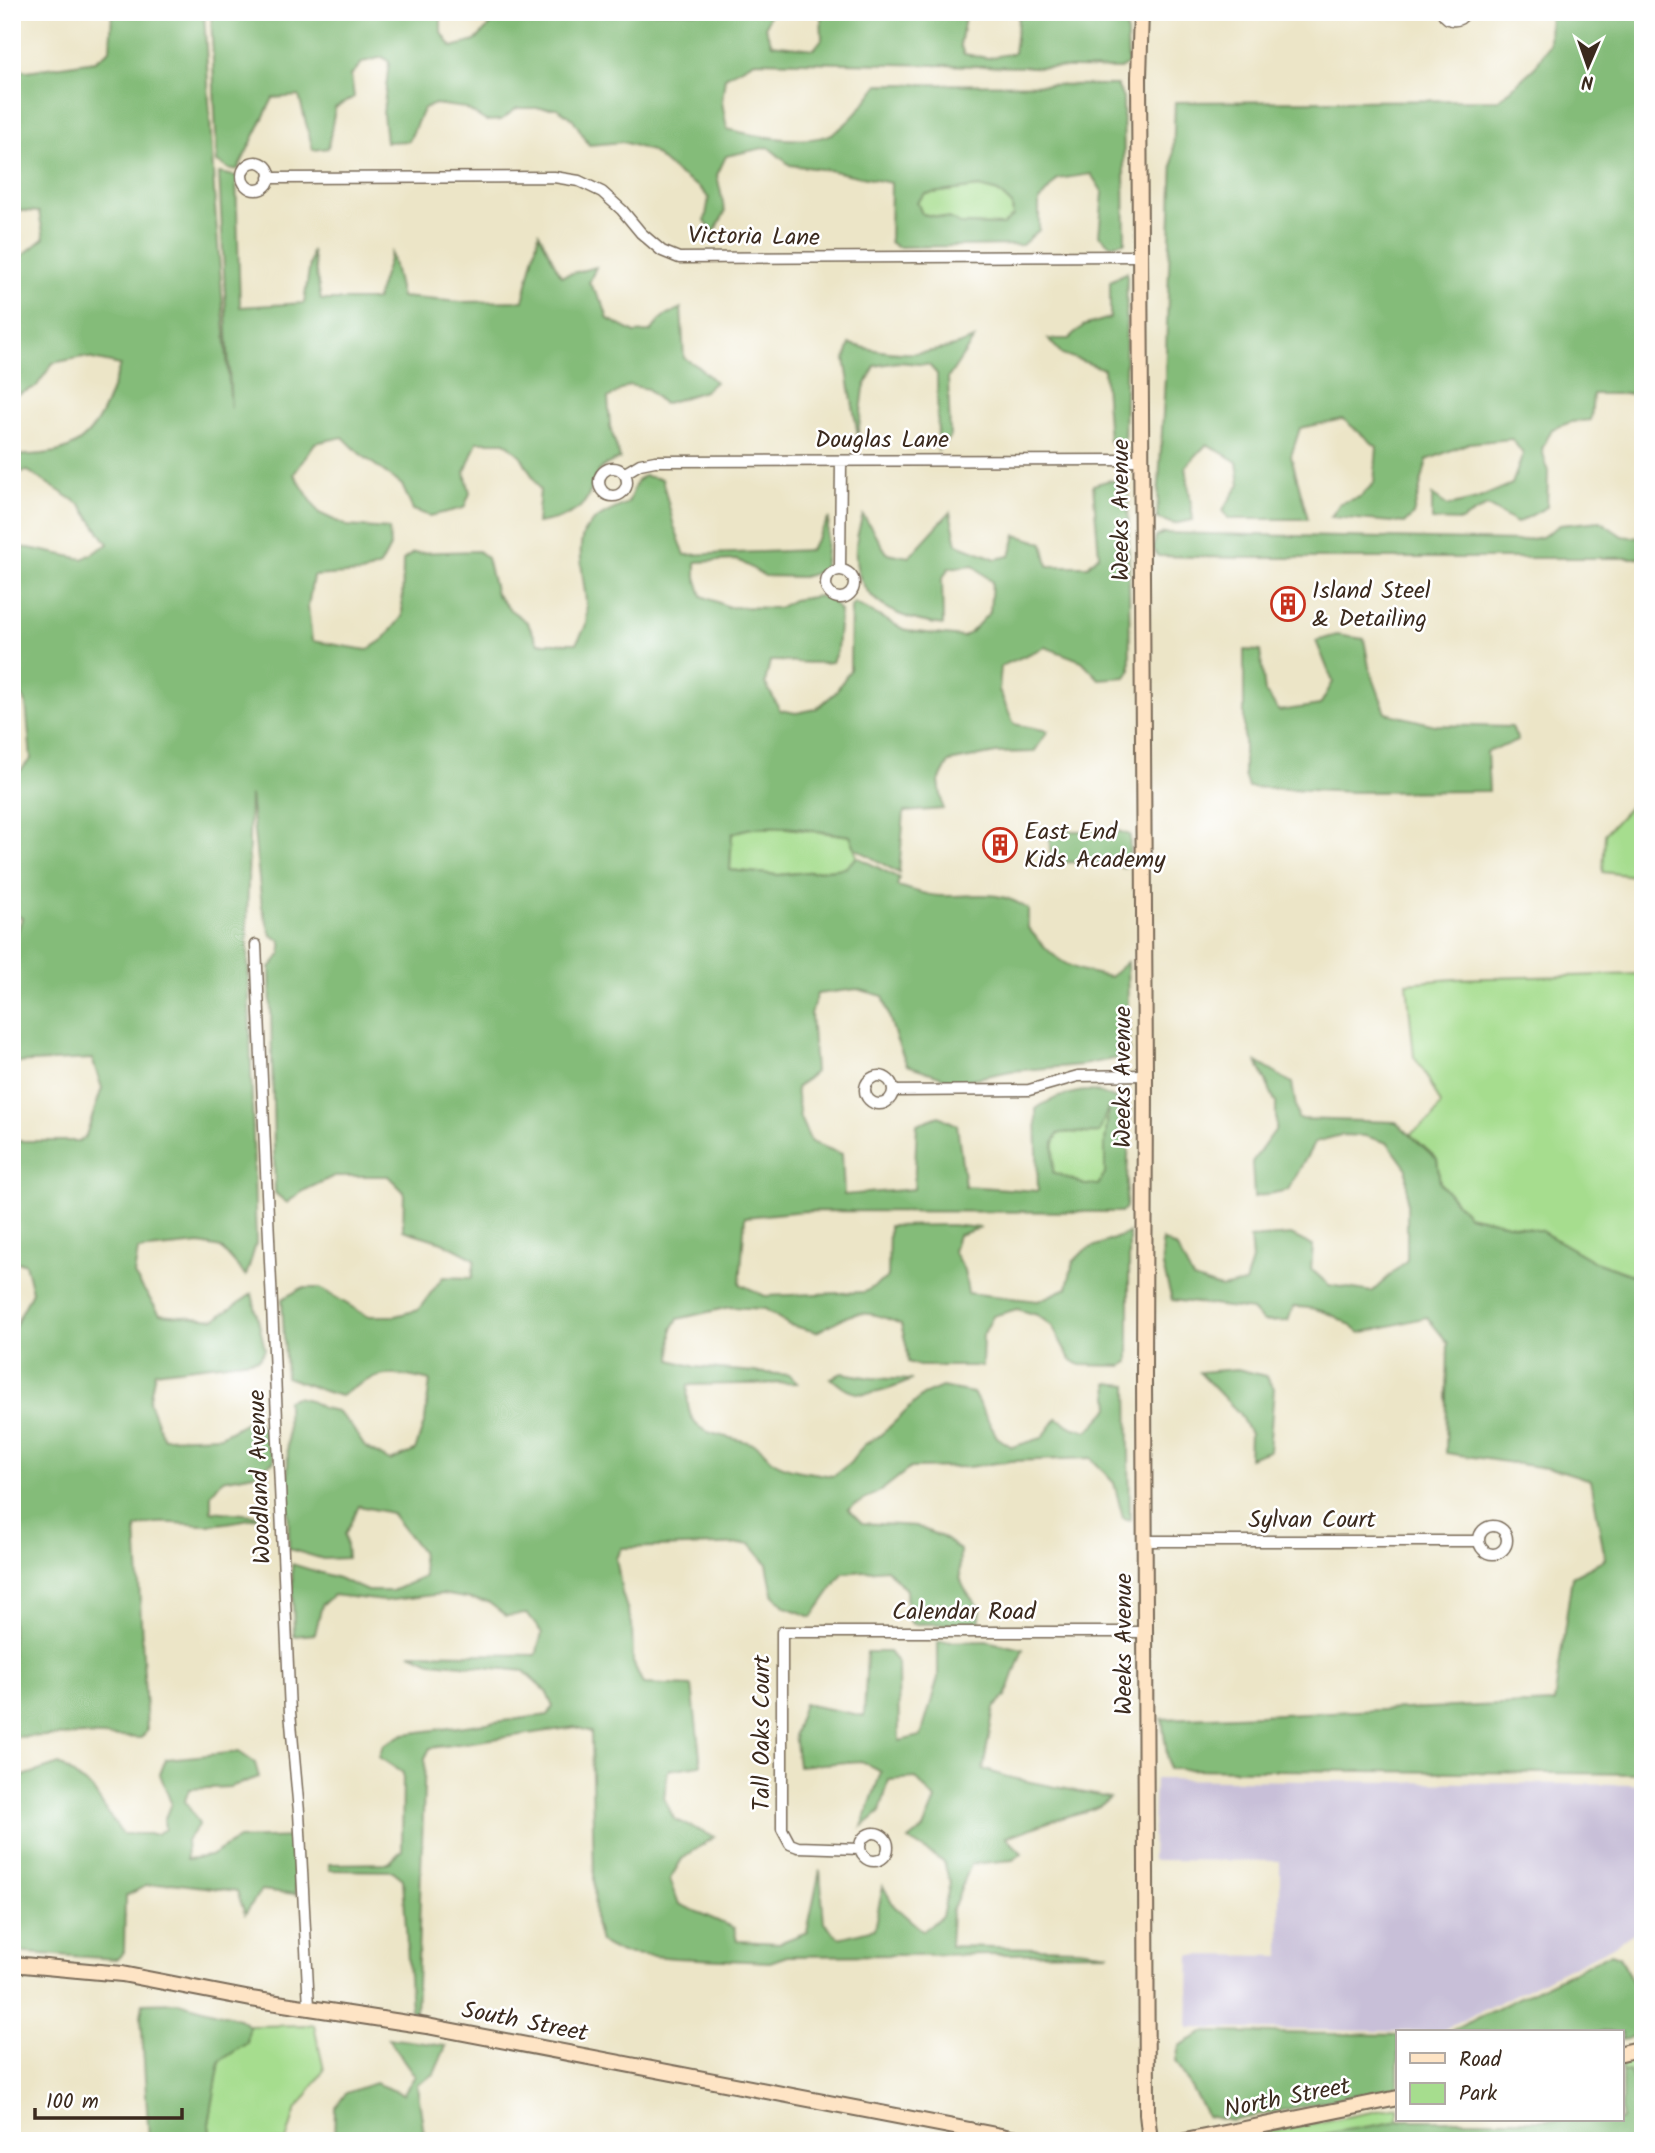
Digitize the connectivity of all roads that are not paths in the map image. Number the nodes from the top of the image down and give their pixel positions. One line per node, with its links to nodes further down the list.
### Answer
1 (1141, 12): 5 (street, Weeks Avenue)
2 (1442, 12): 3 (street)
3 (1466, 12)
4 (269, 178): 5 (street, Victoria Lane)
5 (1140, 256): 6 (street, Weeks Avenue)
6 (1142, 460): 7 (street, Douglas Lane); 11 (street, Weeks Avenue)
7 (841, 461): 8 (street, Douglas Lane); 9 (street)
8 (625, 473)
9 (840, 570)
10 (256, 945): 19 (street, Woodland Avenue)
11 (1145, 1074): 12 (street); 13 (street, Weeks Avenue)
12 (893, 1091)
13 (1145, 1541): 14 (street, Sylvan Court); 16 (street, Weeks Avenue)
14 (1479, 1541)
15 (782, 1632): 16 (street, Calendar Road); 17 (street, Tall Oaks Court)
16 (1145, 1632): 24 (street, Weeks Avenue)
17 (860, 1849)
18 (12, 1964): 19 (street, South Street)
19 (309, 2007): 23 (street, South Street)
20 (1643, 2048): 21 (street)
21 (1624, 2053)
22 (1396, 2098): 25 (street, North Street)
23 (1027, 2141)
24 (1150, 2141)
25 (1185, 2141)

